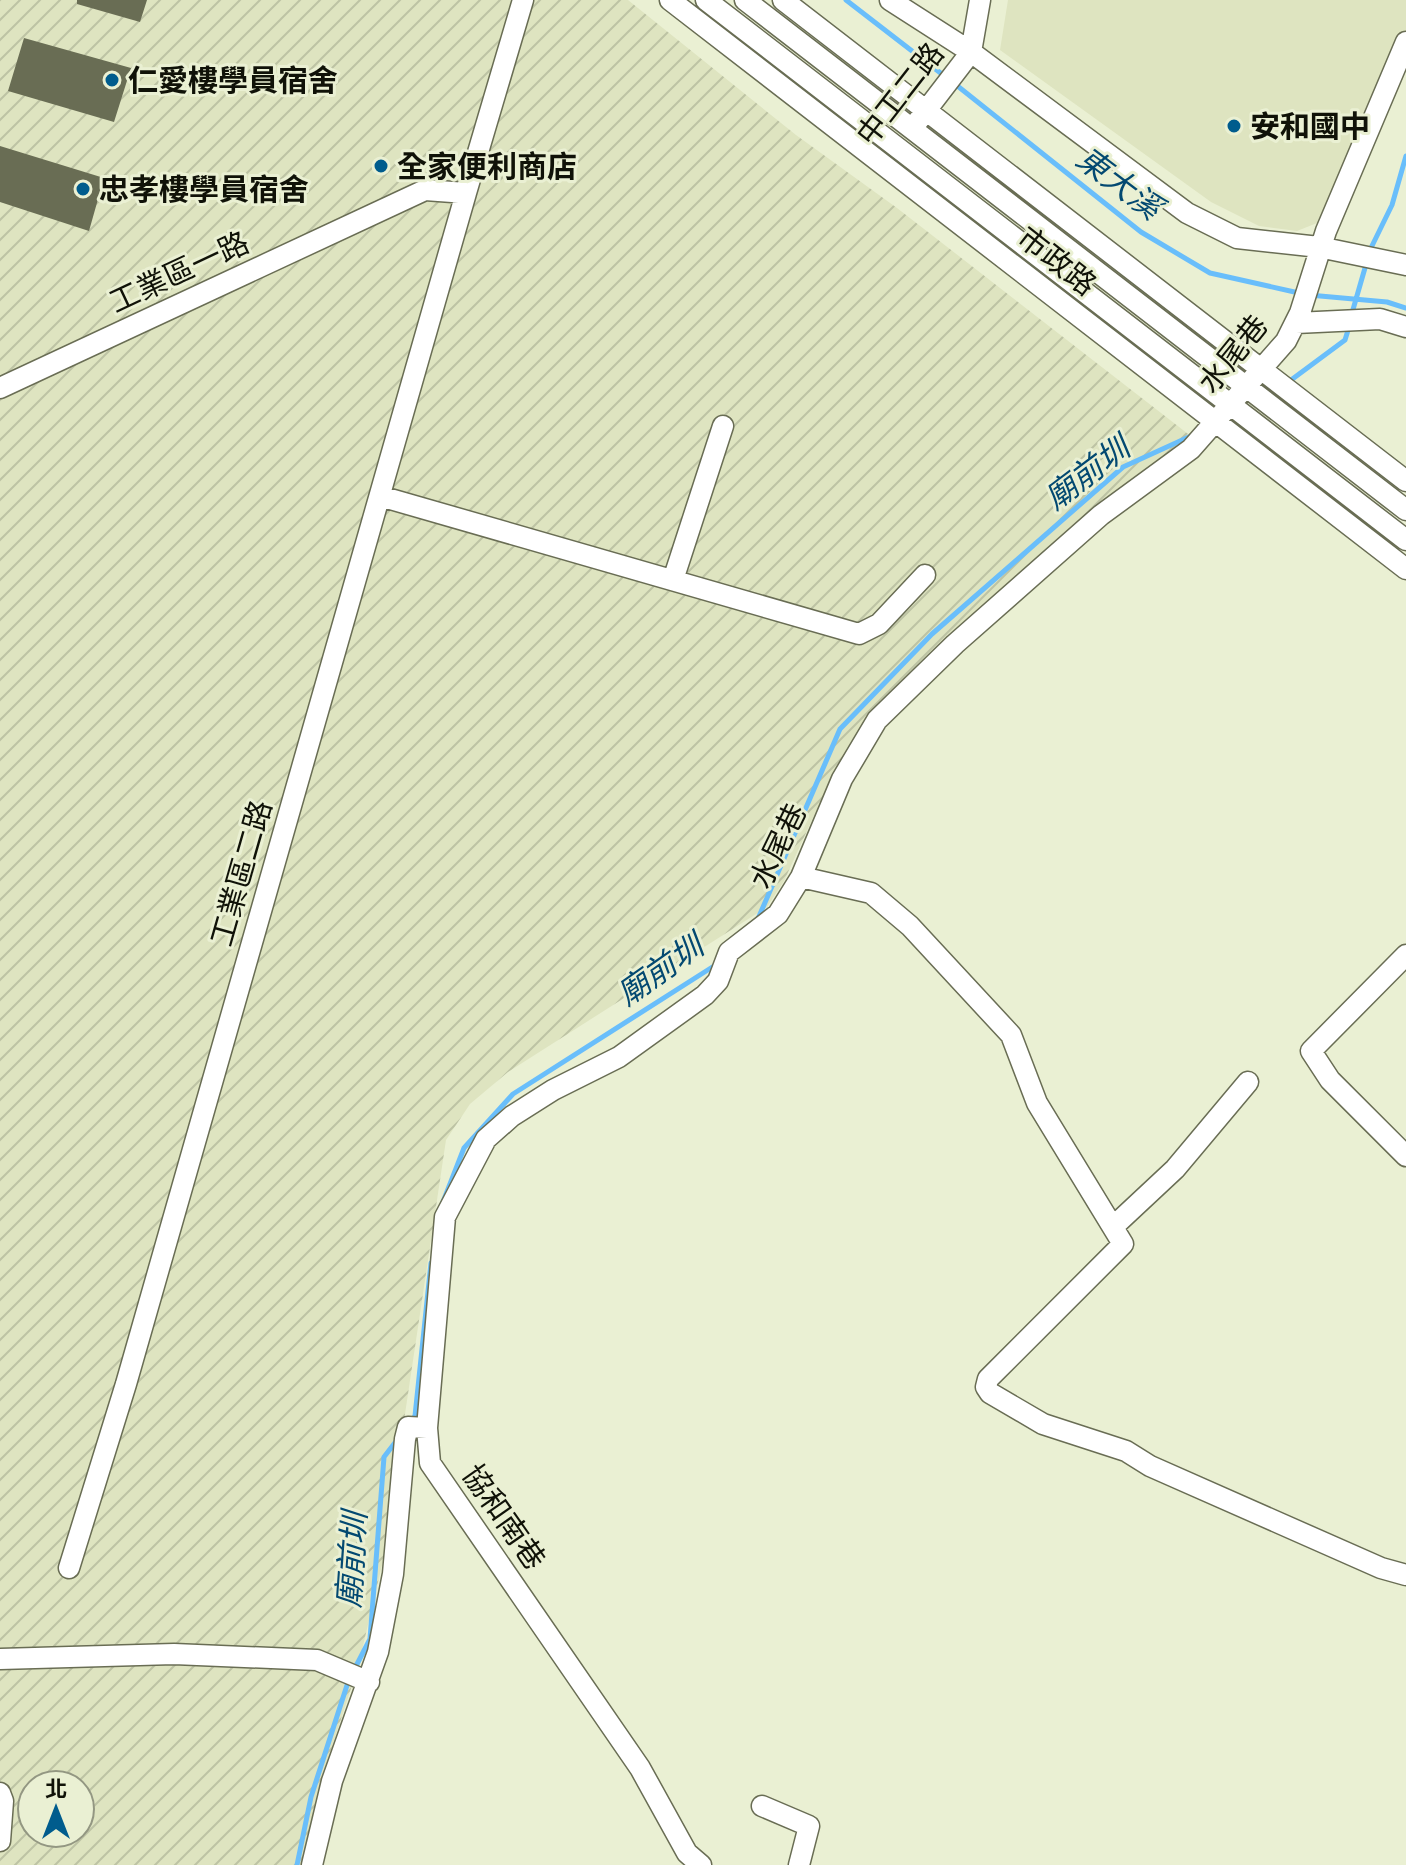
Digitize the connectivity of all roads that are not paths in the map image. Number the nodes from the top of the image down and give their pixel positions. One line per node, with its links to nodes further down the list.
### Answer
1 (523, 0): 14 (street)
2 (670, 0): 13 (street, 市政路)
3 (706, 0): 12 (street, 市政路)
4 (745, 0): 11 (street, 市政路)
5 (783, 0): 10 (street, 市政路)
6 (890, 0): 9 (street)
7 (980, 0): 9 (street, 中工二路)
8 (1406, 42): 15 (street)
9 (971, 52): 10 (street, 中工二路); 15 (street)
10 (926, 112): 11 (street, 中工二路); 19 (street, 市政路)
11 (912, 129): 12 (street, 中工二路); 20 (street, 市政路)
12 (897, 148): 13 (street, 中工二路); 22 (street, 市政路)
13 (878, 171): 23 (street, 市政路)
14 (466, 193): 21 (street, 工業區一路); 26 (street, 工業區二路)
15 (1316, 255): 16 (street); 17 (street)
16 (1406, 265)
17 (1298, 318): 18 (street, 水尾巷); 19 (street, 水尾巷)
18 (1406, 327)
19 (1261, 370): 20 (street, 水尾巷); 25 (street, 市政路)
20 (1246, 387): 22 (street, 水尾巷); 27 (street, 市政路)
21 (0, 388)
22 (1231, 404): 23 (street, 水尾巷); 28 (street, 市政路)
23 (1215, 422): 29 (street, 市政路); 32 (street, 水尾巷)
24 (723, 426): 31 (street)
25 (1406, 481)
26 (380, 496): 31 (street); 38 (street, 工業區二路)
27 (1406, 510)
28 (1406, 540)
29 (1406, 569)
30 (925, 575): 31 (street)
31 (673, 580)
32 (801, 877): 36 (street); 37 (street, 水尾巷)
33 (1406, 955): 35 (street)
34 (1248, 1082): 36 (street)
35 (1406, 1156)
36 (1114, 1226): 39 (street)
37 (427, 1428): 41 (street); 46 (street, 協和南巷)
38 (69, 1568)
39 (1406, 1575)
40 (0, 1659): 41 (street)
41 (369, 1682): 45 (street)
42 (0, 1793): 44 (street)
43 (762, 1806): 47 (street)
44 (0, 1841)
45 (312, 1865)
46 (701, 1865)
47 (799, 1865)

